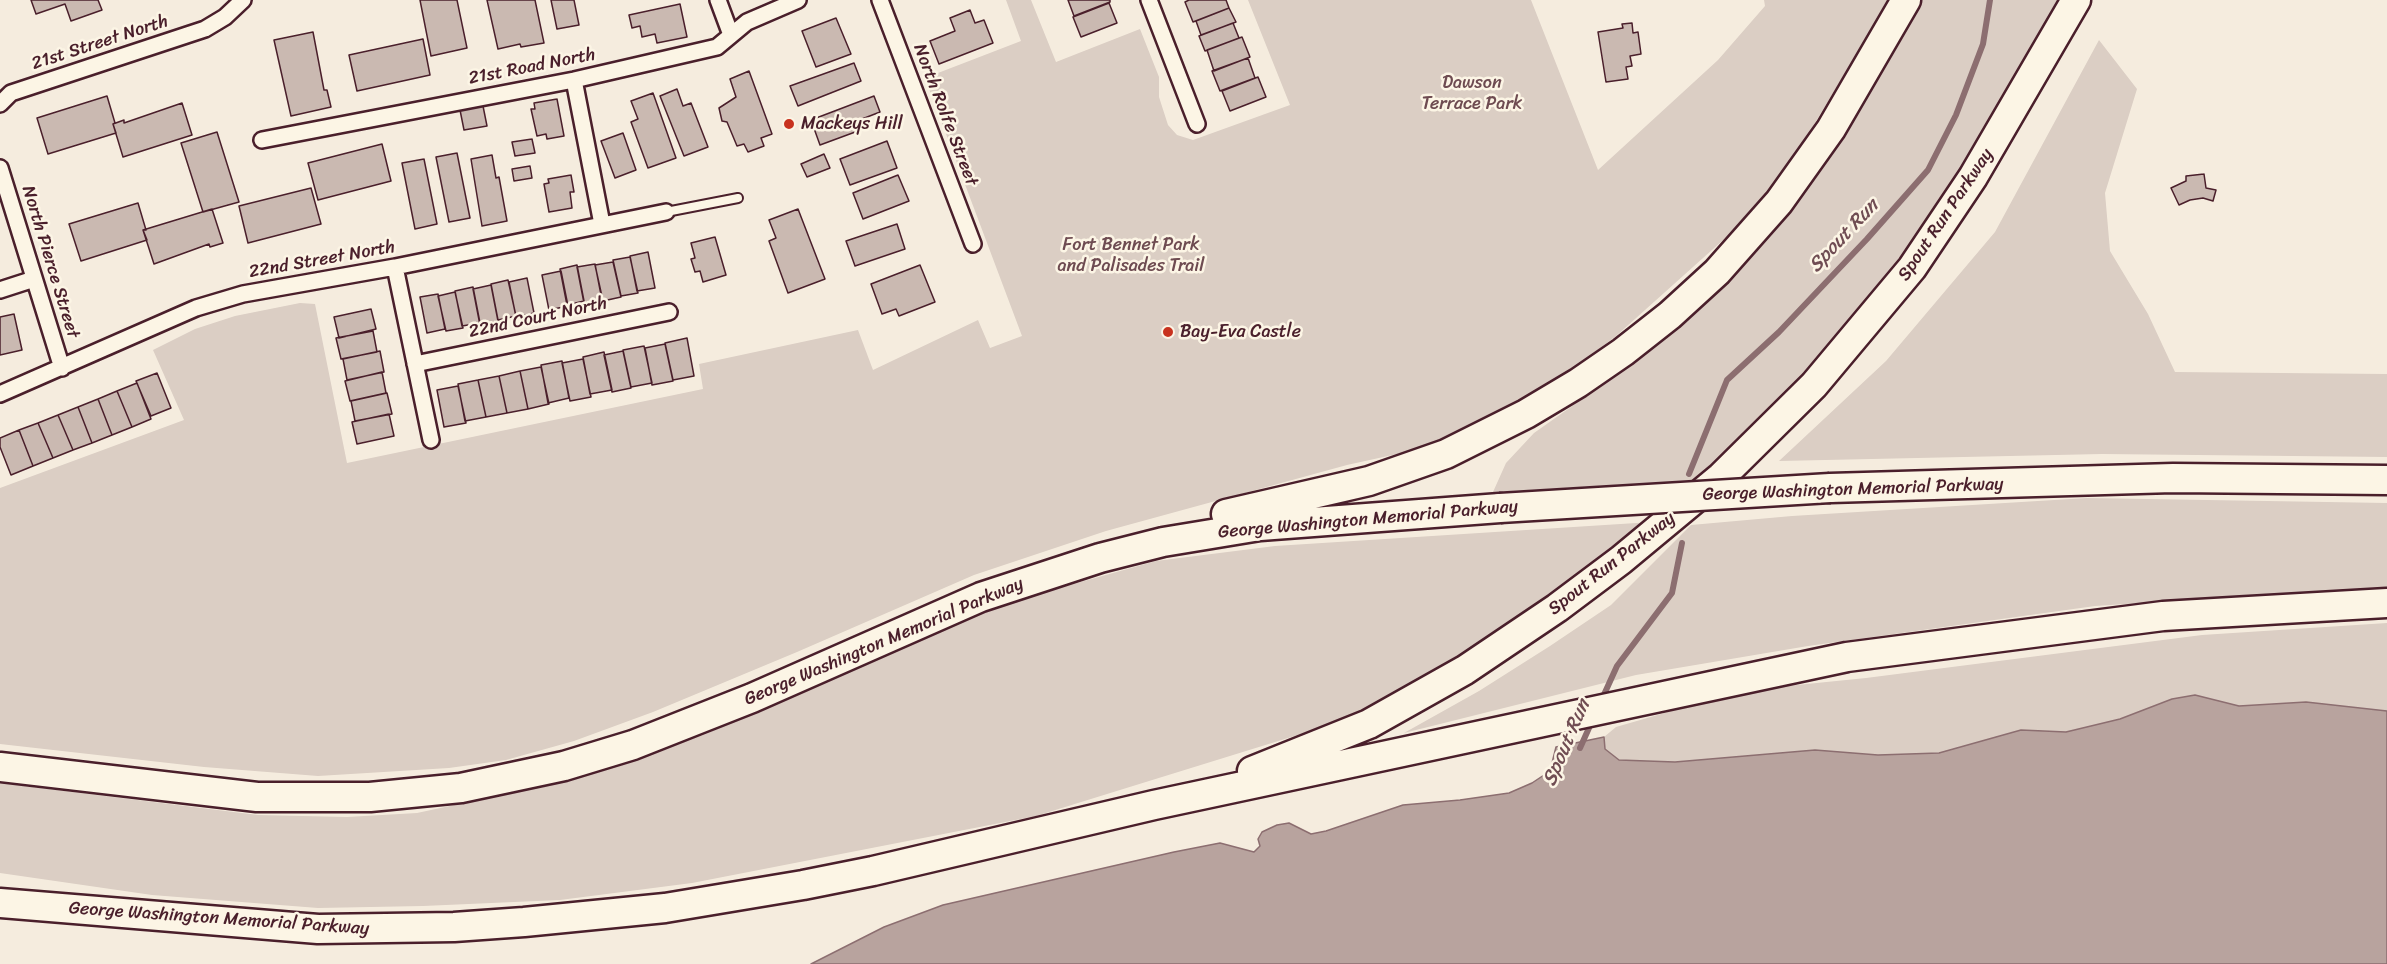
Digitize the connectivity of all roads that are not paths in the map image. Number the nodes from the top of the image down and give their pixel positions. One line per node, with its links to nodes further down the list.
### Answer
1 (243, 0): 10 (street, 21st Street North)
2 (718, 0): 8 (street)
3 (798, 0): 8 (street, 21st Road North)
4 (880, 0): 17 (street, North Rolfe Street)
5 (1149, 0): 11 (street)
6 (1906, 0): 27 (highway)
7 (2076, 0): 30 (highway, Spout Run Parkway)
8 (731, 35): 9 (street, 21st Road North)
9 (574, 80): 12 (street, 21st Road North); 16 (street)
10 (2, 98)
11 (1197, 124)
12 (262, 140)
13 (0, 168): 19 (street, North Pierce Street)
14 (738, 198): 15 (lane)
15 (666, 212): 16 (street, 22nd Street North)
16 (602, 224): 18 (street, 22nd Street North)
17 (973, 244)
18 (395, 267): 22 (street); 23 (street, 22nd Street North)
19 (34, 279): 20 (street); 23 (street, North Pierce Street)
20 (0, 290)
21 (669, 312): 22 (street, 22nd Court North)
22 (415, 364): 25 (street)
23 (62, 368): 24 (street, 22nd Street North)
24 (0, 394)
25 (431, 440)
26 (2387, 480): 27 (highway, George Washington Memorial Parkway, bridge)
27 (1063, 569): 29 (highway, George Washington Memorial Parkway)
28 (2387, 603): 30 (highway, George Washington Memorial Parkway)
29 (0, 767)
30 (1154, 805): 33 (highway, George Washington Memorial Parkway)
31 (0, 885): 33 (highway)
32 (0, 903): 33 (highway, George Washington Memorial Parkway)
33 (176, 918)

